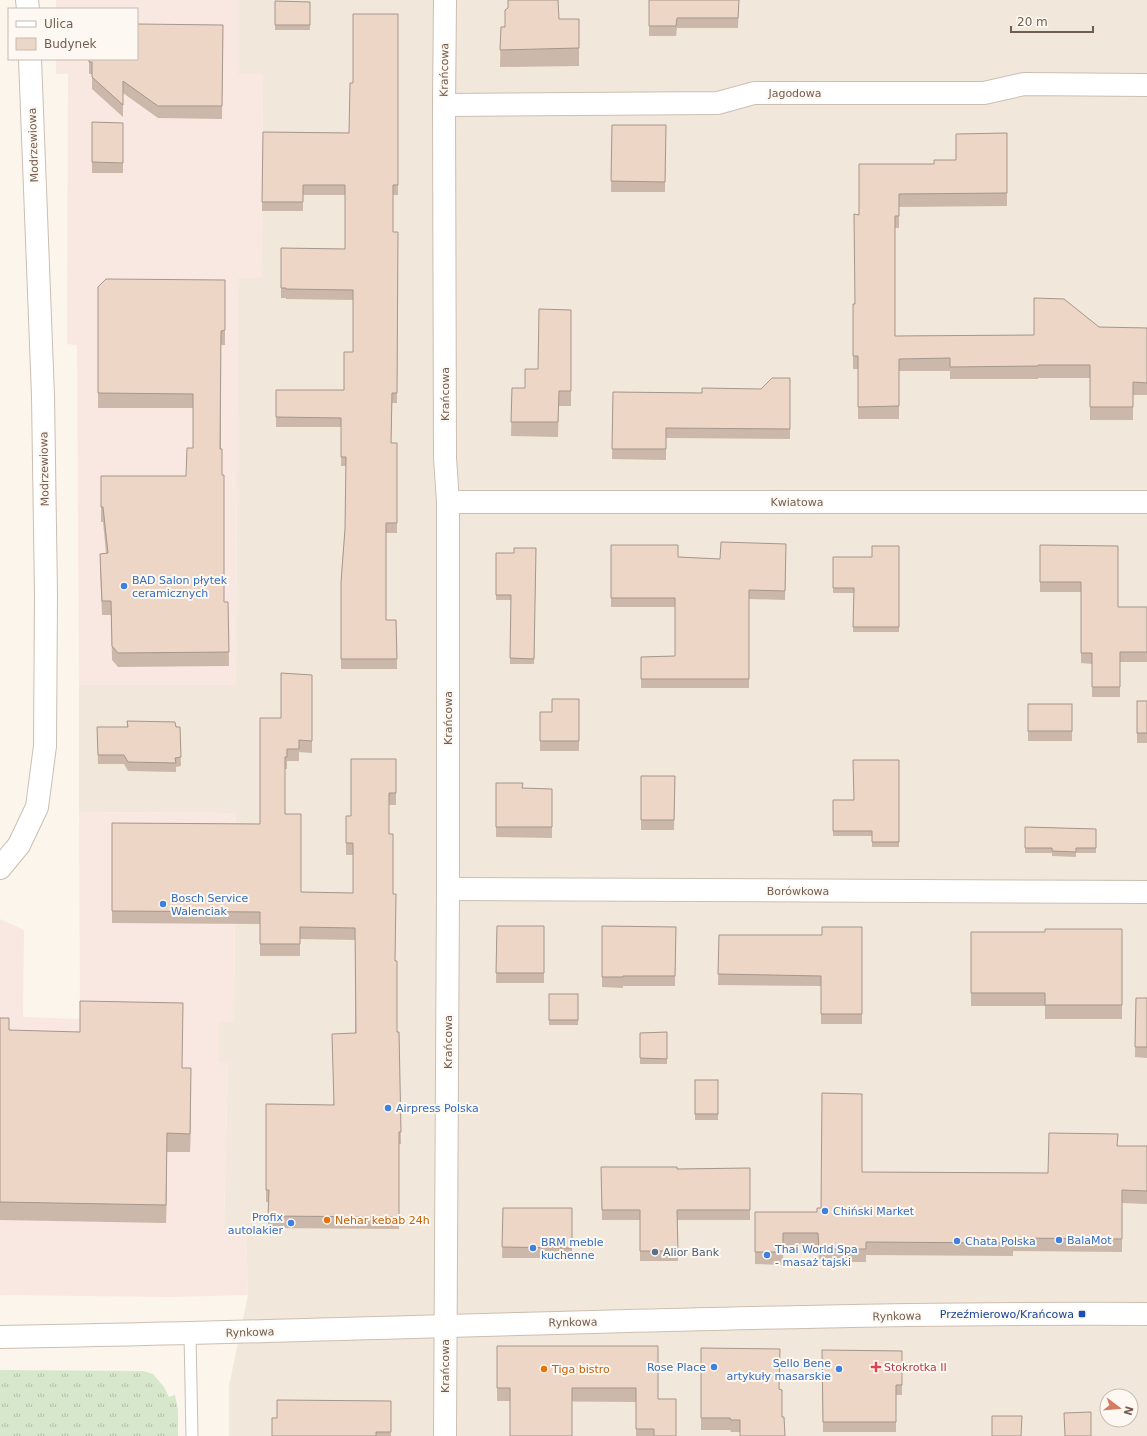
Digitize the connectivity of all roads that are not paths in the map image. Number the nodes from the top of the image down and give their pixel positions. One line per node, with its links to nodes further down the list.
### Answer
1 (445, 0): 4 (street, Krańcowa)
2 (30, 60): 7 (street, Modrzewiowa)
3 (1147, 85): 4 (street, Jagodowa)
4 (444, 105): 5 (street, Krańcowa)
5 (448, 502): 6 (street, Kwiatowa); 8 (street, Krańcowa)
6 (1147, 502)
7 (0, 868)
8 (448, 890): 9 (street, Borówkowa); 11 (street, Krańcowa)
9 (1147, 892)
10 (1147, 1314): 11 (street, Rynkowa)
11 (446, 1326): 12 (street, Rynkowa); 15 (street, Krańcowa)
12 (190, 1334): 13 (street, Rynkowa); 14 (lane)
13 (0, 1337)
14 (192, 1436)
15 (445, 1436)

